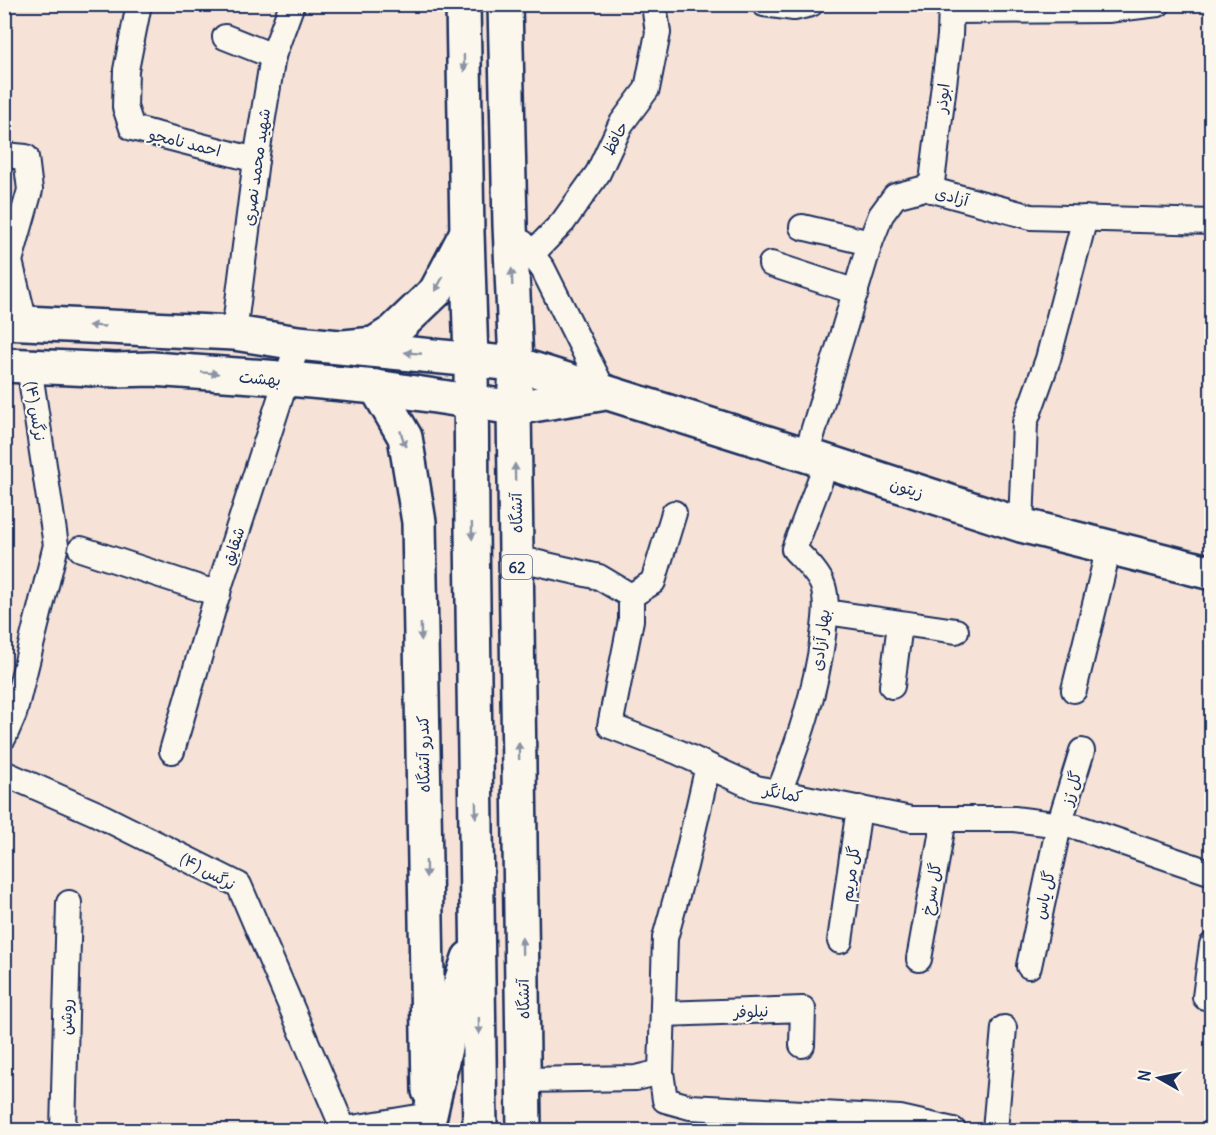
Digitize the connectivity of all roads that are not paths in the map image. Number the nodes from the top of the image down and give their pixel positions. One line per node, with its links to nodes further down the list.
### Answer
1 (139, 4): 13 (street, احمد نامجو)
2 (292, 4): 11 (street, شهید محمد نصری)
3 (463, 4): 19 (main road, one-way to 19)
4 (505, 4): 17 (main road, آتشگاه / 62)
5 (654, 4): 21 (street, حافظ)
6 (764, 4): 7 (street)
7 (811, 4)
8 (1158, 4): 9 (street)
9 (951, 8): 14 (street, ابوذر)
10 (225, 37): 11 (street)
11 (273, 56): 13 (street, شهید محمد نصری)
12 (4, 155): 24 (street)
13 (256, 160): 25 (street, شهید محمد نصری)
14 (931, 190): 15 (street, آزادی); 20 (street, آزادی)
15 (1085, 218): 16 (street, آزادی); 38 (street)
16 (1212, 222)
17 (510, 225): 21 (street); 29 (main road, آتشگاه / 62, one-way to 17)
18 (802, 227): 20 (street)
19 (467, 233): 27 (main road, one-way to 27); 28 (main road)
20 (870, 243): 23 (street, آزادی)
21 (531, 255): 33 (street)
22 (771, 264): 23 (street)
23 (856, 292): 36 (street, آزادی)
24 (15, 322): 25 (main road, one-way to 24)
25 (234, 333): 26 (main road)
26 (298, 343): 27 (main road); 31 (street, شقایق)
27 (344, 347): 28 (main road, one-way to 27)
28 (471, 359): 29 (main road, زیتون); 34 (main road)
29 (516, 364): 33 (main road, زیتون); 35 (main road, آتشگاه / 62)
30 (17, 366): 31 (main road, بهشت, one-way to 31); 50 (street, نرگس (۴))
31 (286, 380): 32 (main road, بهشت); 43 (street, شقایق)
32 (376, 387): 34 (main road, بهشت); 72 (main road, کندرو آتشگاه, one-way to 72)
33 (605, 393): 35 (main road, زیتون); 36 (main road, زیتون)
34 (471, 401): 35 (main road, بهشت); 61 (main road, one-way to 61)
35 (514, 408): 41 (main road, آتشگاه / 62, one-way to 35)
36 (817, 458): 38 (main road, زیتون); 45 (street, بهار آزادی)
37 (674, 513): 44 (street)
38 (1021, 525): 39 (main road, زیتون)
39 (1109, 547): 42 (main road, زیتون); 49 (street)
40 (81, 549): 43 (street)
41 (516, 558): 44 (street); 71 (main road, آتشگاه / 62, one-way to 41)
42 (1212, 573)
43 (218, 594): 51 (street, شقایق)
44 (632, 596): 53 (street, کمانگر)
45 (826, 612): 46 (street); 55 (street, بهار آزادی)
46 (900, 624): 47 (street); 48 (street)
47 (956, 631)
48 (892, 686)
49 (1074, 690)
50 (4, 737)
51 (172, 751)
52 (1082, 751): 58 (street, گل رُز)
53 (708, 766): 55 (street, کمانگر); 67 (street)
54 (4, 772): 74 (street, نرگس (۴))
55 (779, 792): 56 (street, کمانگر)
56 (859, 808): 57 (street, کمانگر); 62 (street, گل مریم)
57 (944, 819): 58 (street, کمانگر); 64 (street, گل سرخ)
58 (1059, 825): 59 (street, کمانگر); 65 (street, گل یاس)
59 (1212, 873)
60 (69, 903): 75 (street, روشن)
61 (477, 930): 72 (main road); 76 (main road, one-way to 76)
62 (840, 941)
63 (1212, 945): 66 (street)
64 (919, 958)
65 (1029, 966)
66 (1205, 997)
67 (663, 1014): 69 (street, نیلوفر); 70 (street)
68 (1004, 1028): 79 (street)
69 (802, 1045)
70 (661, 1072): 71 (street); 73 (street)
71 (524, 1080): 77 (main road, آتشگاه / 62)
72 (430, 1123): 74 (street)
73 (870, 1124): 78 (street)
74 (342, 1130)
75 (63, 1131)
76 (480, 1131)
77 (524, 1131)
78 (953, 1131)
79 (995, 1131)

